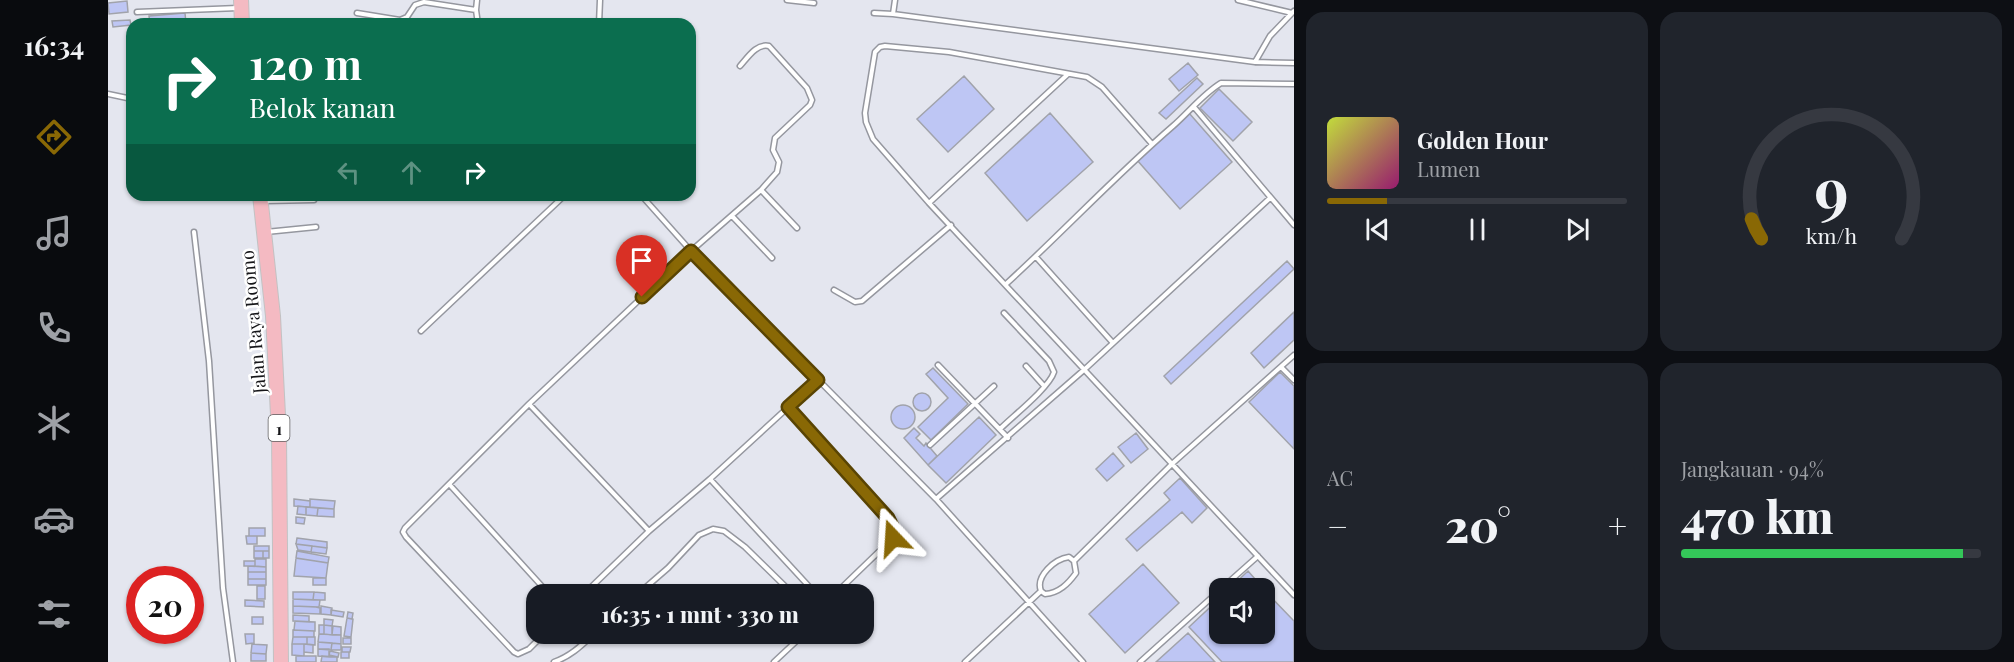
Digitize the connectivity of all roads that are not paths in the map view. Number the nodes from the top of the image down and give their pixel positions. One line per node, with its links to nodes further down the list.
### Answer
1 (477, 0): 8 (lane)
2 (600, 0): 17 (lane)
3 (787, 0): 6 (lane)
4 (896, 0): 13 (lane)
5 (1238, 0): 10 (lane)
6 (814, 3)
7 (241, 4): 9 (lane)
8 (476, 10): 15 (lane); 16 (lane)
9 (137, 12)
10 (1293, 12): 18 (lane)
11 (357, 13): 14 (lane)
12 (874, 13): 13 (lane)
13 (893, 14): 18 (lane)
14 (388, 18)
15 (408, 18)
16 (477, 18)
17 (599, 18)
18 (1255, 62): 19 (lane)
19 (1294, 63)
20 (740, 66): 27 (lane)
21 (1068, 74): 26 (lane); 32 (lane); 32 (lane)
22 (1294, 84): 25 (lane)
23 (108, 94): 24 (lane)
24 (126, 98)
25 (1194, 107): 26 (lane); 28 (lane)
26 (1152, 144): 41 (lane)
27 (761, 190): 33 (lane); 37 (lane)
28 (1270, 198): 35 (lane); 47 (lane)
29 (260, 201): 39 (highway, Jalan Raya Roomo / 1)
30 (559, 201): 46 (lane)
31 (645, 201): 40 (lane)
32 (929, 203): 34 (lane)
33 (732, 216): 40 (lane); 42 (lane)
34 (951, 225): 43 (lane); 44 (lane)
35 (1294, 225)
36 (316, 227): 39 (lane)
37 (797, 228)
38 (194, 232): 84 (lane)
39 (264, 232): 85 (highway, Jalan Raya Roomo / 1)
40 (691, 251): 53 (lane); 57 (lane)
41 (1036, 257): 43 (lane); 47 (lane)
42 (772, 258)
43 (1006, 284): 52 (lane)
44 (834, 290)
45 (1004, 313): 56 (lane)
46 (421, 331)
47 (1113, 343): 52 (lane)
48 (1294, 355): 51 (lane)
49 (938, 365): 58 (lane)
50 (1026, 366): 56 (lane)
51 (1281, 367): 54 (lane); 63 (lane)
52 (1085, 369): 61 (lane); 63 (lane)
53 (818, 380): 59 (lane); 66 (lane)
54 (1294, 381)
55 (994, 386): 58 (lane)
56 (1044, 386): 60 (lane)
57 (529, 404): 65 (lane); 67 (lane)
58 (974, 404): 60 (lane); 62 (lane)
59 (788, 407): 64 (lane); 76 (lane)
60 (1000, 429): 61 (lane)
61 (1008, 438): 66 (lane)
62 (930, 445)
63 (1173, 463): 68 (lane); 69 (lane)
64 (710, 479): 67 (lane); 75 (lane)
65 (449, 484): 71 (lane); 81 (lane)
66 (936, 499): 80 (lane)
67 (649, 531): 72 (lane)
68 (1258, 556): 70 (lane); 78 (lane)
69 (1074, 561): 77 (lane); 77 (lane)
70 (1233, 578)
71 (540, 584)
72 (594, 584)
73 (650, 584): 74 (lane)
74 (783, 584)
75 (807, 584)
76 (845, 584)
77 (1041, 591): 80 (lane)
78 (1294, 595)
79 (1209, 600): 90 (lane)
80 (1029, 602): 88 (lane); 89 (lane)
81 (534, 644)
82 (582, 644): 86 (lane)
83 (793, 644): 87 (lane)
84 (233, 662)
85 (281, 662)
86 (554, 662)
87 (774, 662)
88 (965, 662)
89 (1083, 662)
90 (1140, 662)

